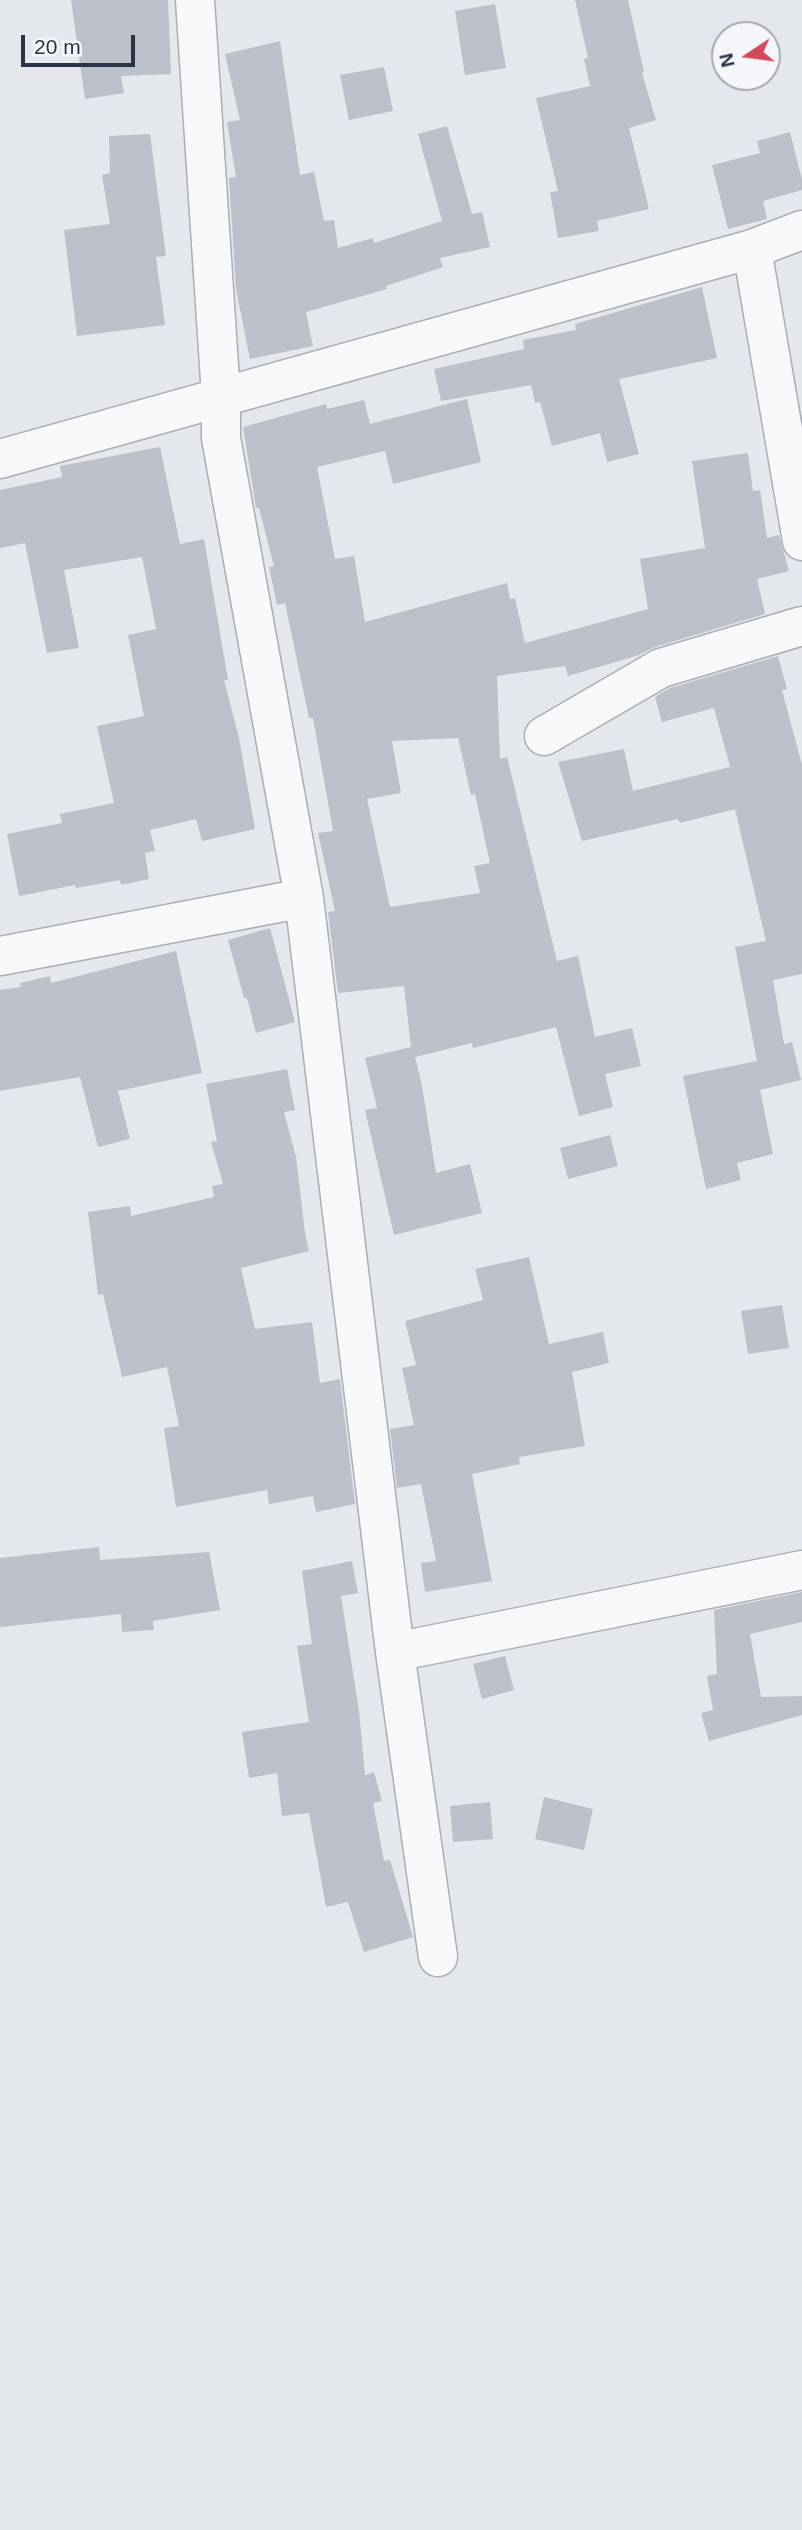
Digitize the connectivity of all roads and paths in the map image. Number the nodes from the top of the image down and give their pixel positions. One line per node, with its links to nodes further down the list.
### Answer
1 (195, 0): 4 (street)
2 (802, 230): 3 (street)
3 (752, 249): 4 (street); 6 (street)
4 (221, 396): 5 (street); 9 (street)
5 (0, 459)
6 (802, 541)
7 (802, 626): 8 (street)
8 (544, 736)
9 (304, 898): 10 (street); 12 (street)
10 (0, 957)
11 (802, 1570): 12 (street)
12 (395, 1652): 13 (street)
13 (438, 1957)

